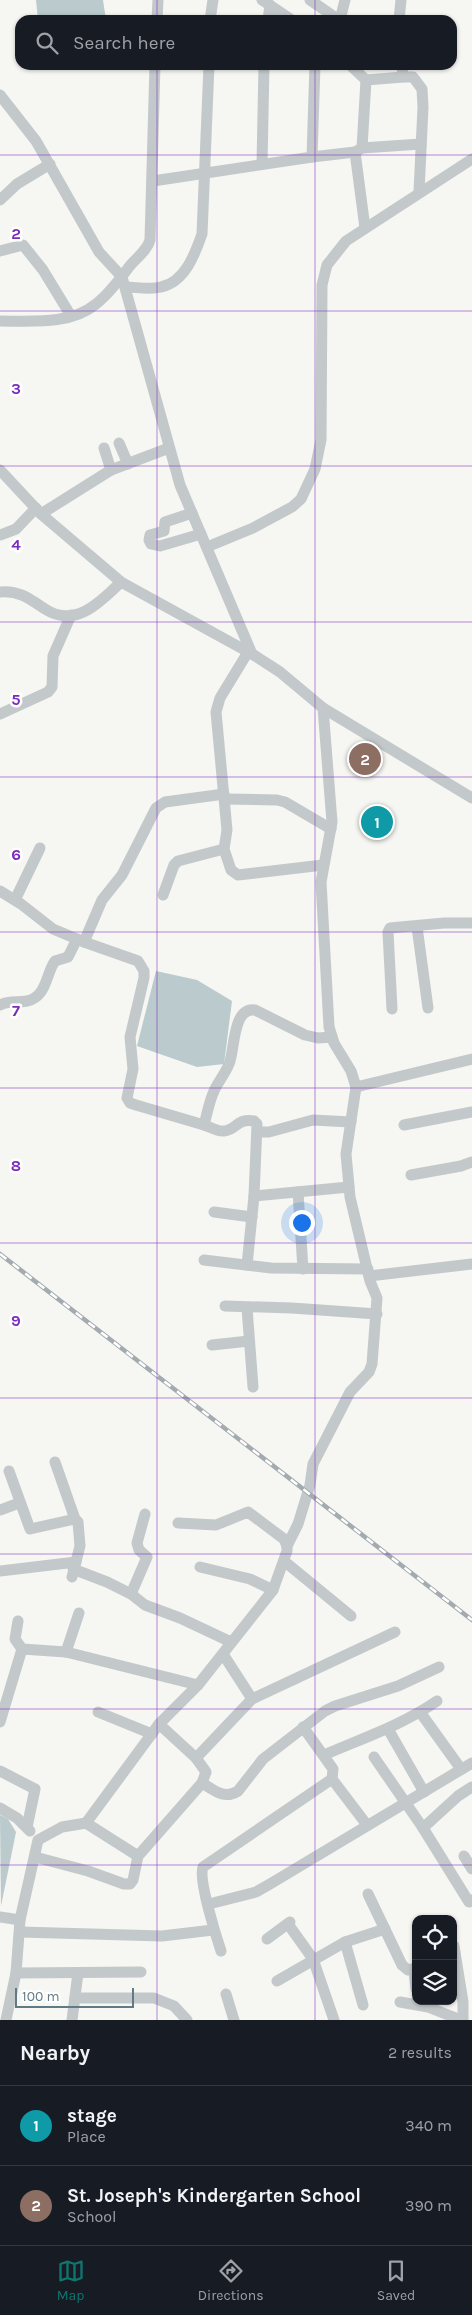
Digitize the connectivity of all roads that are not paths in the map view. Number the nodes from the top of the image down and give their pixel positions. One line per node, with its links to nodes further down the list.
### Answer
1 (158, 0): 7 (street)
2 (213, 0): 8 (street)
3 (310, 0): 11 (street)
4 (344, 0): 12 (street)
5 (400, 0): 13 (street)
6 (266, 2): 9 (street); 10 (street)
7 (157, 15)
8 (211, 15)
9 (267, 15)
10 (285, 15)
11 (332, 15)
12 (341, 15)
13 (400, 15)
14 (155, 70): 31 (street)
15 (209, 70): 30 (street)
16 (264, 70): 29 (street)
17 (315, 70): 26 (street)
18 (355, 70): 21 (street)
19 (402, 70): 20 (street)
20 (403, 77): 21 (street); 24 (street)
21 (366, 80): 25 (street)
22 (0, 95): 23 (street)
23 (5, 109): 28 (street)
24 (422, 144): 25 (street); 32 (street)
25 (359, 150): 26 (street); 34 (street)
26 (312, 157): 29 (street)
27 (472, 158): 32 (street)
28 (50, 164): 33 (street); 36 (street)
29 (262, 164): 30 (street)
30 (206, 173): 31 (street); 36 (street)
31 (153, 181): 36 (street)
32 (419, 192): 34 (street)
33 (0, 200)
34 (365, 228): 49 (street)
35 (0, 251): 37 (street)
36 (124, 282): 37 (street); 41 (street)
37 (71, 316): 38 (street)
38 (0, 321)
39 (120, 443): 42 (street)
40 (104, 448): 44 (street)
41 (169, 448): 42 (street); 46 (street)
42 (128, 464): 44 (street)
43 (0, 470): 45 (street)
44 (111, 470): 45 (street)
45 (39, 511): 48 (street); 50 (street)
46 (192, 513): 47 (street); 47 (street)
47 (201, 534): 49 (street)
48 (0, 535)
49 (207, 547): 53 (street)
50 (121, 582): 52 (street); 53 (street)
51 (0, 592): 52 (street)
52 (71, 615): 55 (street)
53 (250, 653): 54 (street); 56 (street)
54 (323, 708): 57 (street); 58 (street)
55 (0, 714)
56 (225, 797): 58 (street); 60 (street); 67 (street)
57 (472, 798)
58 (331, 829): 61 (street)
59 (40, 848): 64 (street)
60 (224, 849): 61 (street); 63 (street)
61 (323, 865): 71 (street)
62 (0, 891): 64 (street)
63 (163, 895)
64 (15, 900): 67 (street)
65 (472, 923): 66 (street)
66 (417, 927): 69 (street); 70 (street)
67 (80, 940): 68 (street); 76 (street)
68 (0, 1005)
69 (428, 1008)
70 (392, 1009)
71 (332, 1037): 73 (street); 76 (street)
72 (472, 1059): 73 (street)
73 (356, 1087): 75 (street)
74 (472, 1112): 77 (street)
75 (351, 1122): 78 (street); 81 (street)
76 (204, 1125): 78 (street)
77 (404, 1126)
78 (258, 1132): 83 (street)
79 (472, 1162): 80 (street)
80 (411, 1175)
81 (349, 1186): 82 (street); 90 (street)
82 (298, 1192): 83 (street); 89 (street)
83 (254, 1196): 85 (street)
84 (214, 1212): 85 (street)
85 (252, 1217): 88 (street)
86 (204, 1260): 88 (street)
87 (472, 1264): 90 (street)
88 (247, 1266): 89 (street)
89 (303, 1269): 90 (street)
90 (368, 1273): 93 (street)
91 (225, 1306): 92 (street)
92 (247, 1308): 93 (street); 94 (street)
93 (377, 1314): 104 (street)
94 (249, 1341): 95 (street); 96 (street)
95 (212, 1345)
96 (253, 1387)
97 (55, 1462): 102 (street)
98 (9, 1471): 99 (street)
99 (19, 1503): 100 (street); 102 (street)
100 (0, 1510)
101 (145, 1514): 110 (street)
102 (74, 1519): 107 (street)
103 (178, 1523): 104 (street)
104 (287, 1546): 105 (street)
105 (284, 1561): 109 (street); 112 (street)
106 (200, 1567): 109 (street)
107 (74, 1570): 108 (street); 110 (street)
108 (0, 1571)
109 (273, 1590): 115 (street)
110 (131, 1594): 115 (street)
111 (78, 1613): 117 (street)
112 (351, 1616)
113 (18, 1621): 116 (street)
114 (395, 1632): 121 (street)
115 (231, 1642): 118 (street)
116 (22, 1649): 117 (street); 125 (street)
117 (66, 1652): 120 (street)
118 (223, 1654): 120 (street); 121 (street)
119 (439, 1667): 127 (street)
120 (198, 1685): 126 (street)
121 (252, 1699): 132 (street)
122 (436, 1701): 124 (street)
123 (98, 1712): 129 (street)
124 (420, 1712): 128 (street); 134 (street)
125 (0, 1722)
126 (159, 1724): 129 (street); 132 (street)
127 (303, 1727): 130 (street); 137 (street)
128 (388, 1730): 130 (street); 139 (street)
129 (152, 1734): 142 (street)
130 (324, 1755): 136 (street)
131 (374, 1757): 140 (street)
132 (196, 1758): 137 (street)
133 (472, 1763): 134 (street)
134 (461, 1769): 139 (street)
135 (0, 1771): 144 (street)
136 (332, 1779): 143 (street); 153 (street)
137 (202, 1783): 147 (street)
138 (472, 1787): 145 (street)
139 (424, 1792): 140 (street)
140 (405, 1803): 143 (street); 145 (street)
141 (0, 1808): 144 (street)
142 (86, 1823): 146 (street); 147 (street)
143 (367, 1825): 153 (street)
144 (27, 1827): 146 (street)
145 (423, 1828): 152 (street)
146 (38, 1840): 149 (street)
147 (138, 1856): 149 (street)
148 (464, 1856): 150 (street)
149 (35, 1857): 155 (street)
150 (472, 1869)
151 (368, 1894): 156 (street)
152 (471, 1903)
153 (209, 1904): 157 (street)
154 (0, 1917): 155 (street)
155 (20, 1926): 157 (street); 165 (street)
156 (385, 1929): 159 (street); 163 (street)
157 (213, 1930): 160 (street)
158 (267, 1939): 161 (street)
159 (345, 1942): 161 (street); 172 (street)
160 (221, 1951)
161 (313, 1959): 167 (street); 178 (street)
162 (456, 1960): 179 (street)
163 (412, 1968)
164 (141, 1972): 166 (street)
165 (16, 1973): 166 (street); 174 (street)
166 (78, 1973): 169 (street)
167 (277, 1981)
168 (226, 1994): 177 (street)
169 (75, 1998): 175 (street); 176 (street)
170 (400, 2002): 171 (street)
171 (412, 2003)
172 (363, 2005)
173 (423, 2005): 179 (street)
174 (7, 2020)
175 (72, 2020)
176 (187, 2020)
177 (234, 2020)
178 (334, 2020)
179 (462, 2020)

